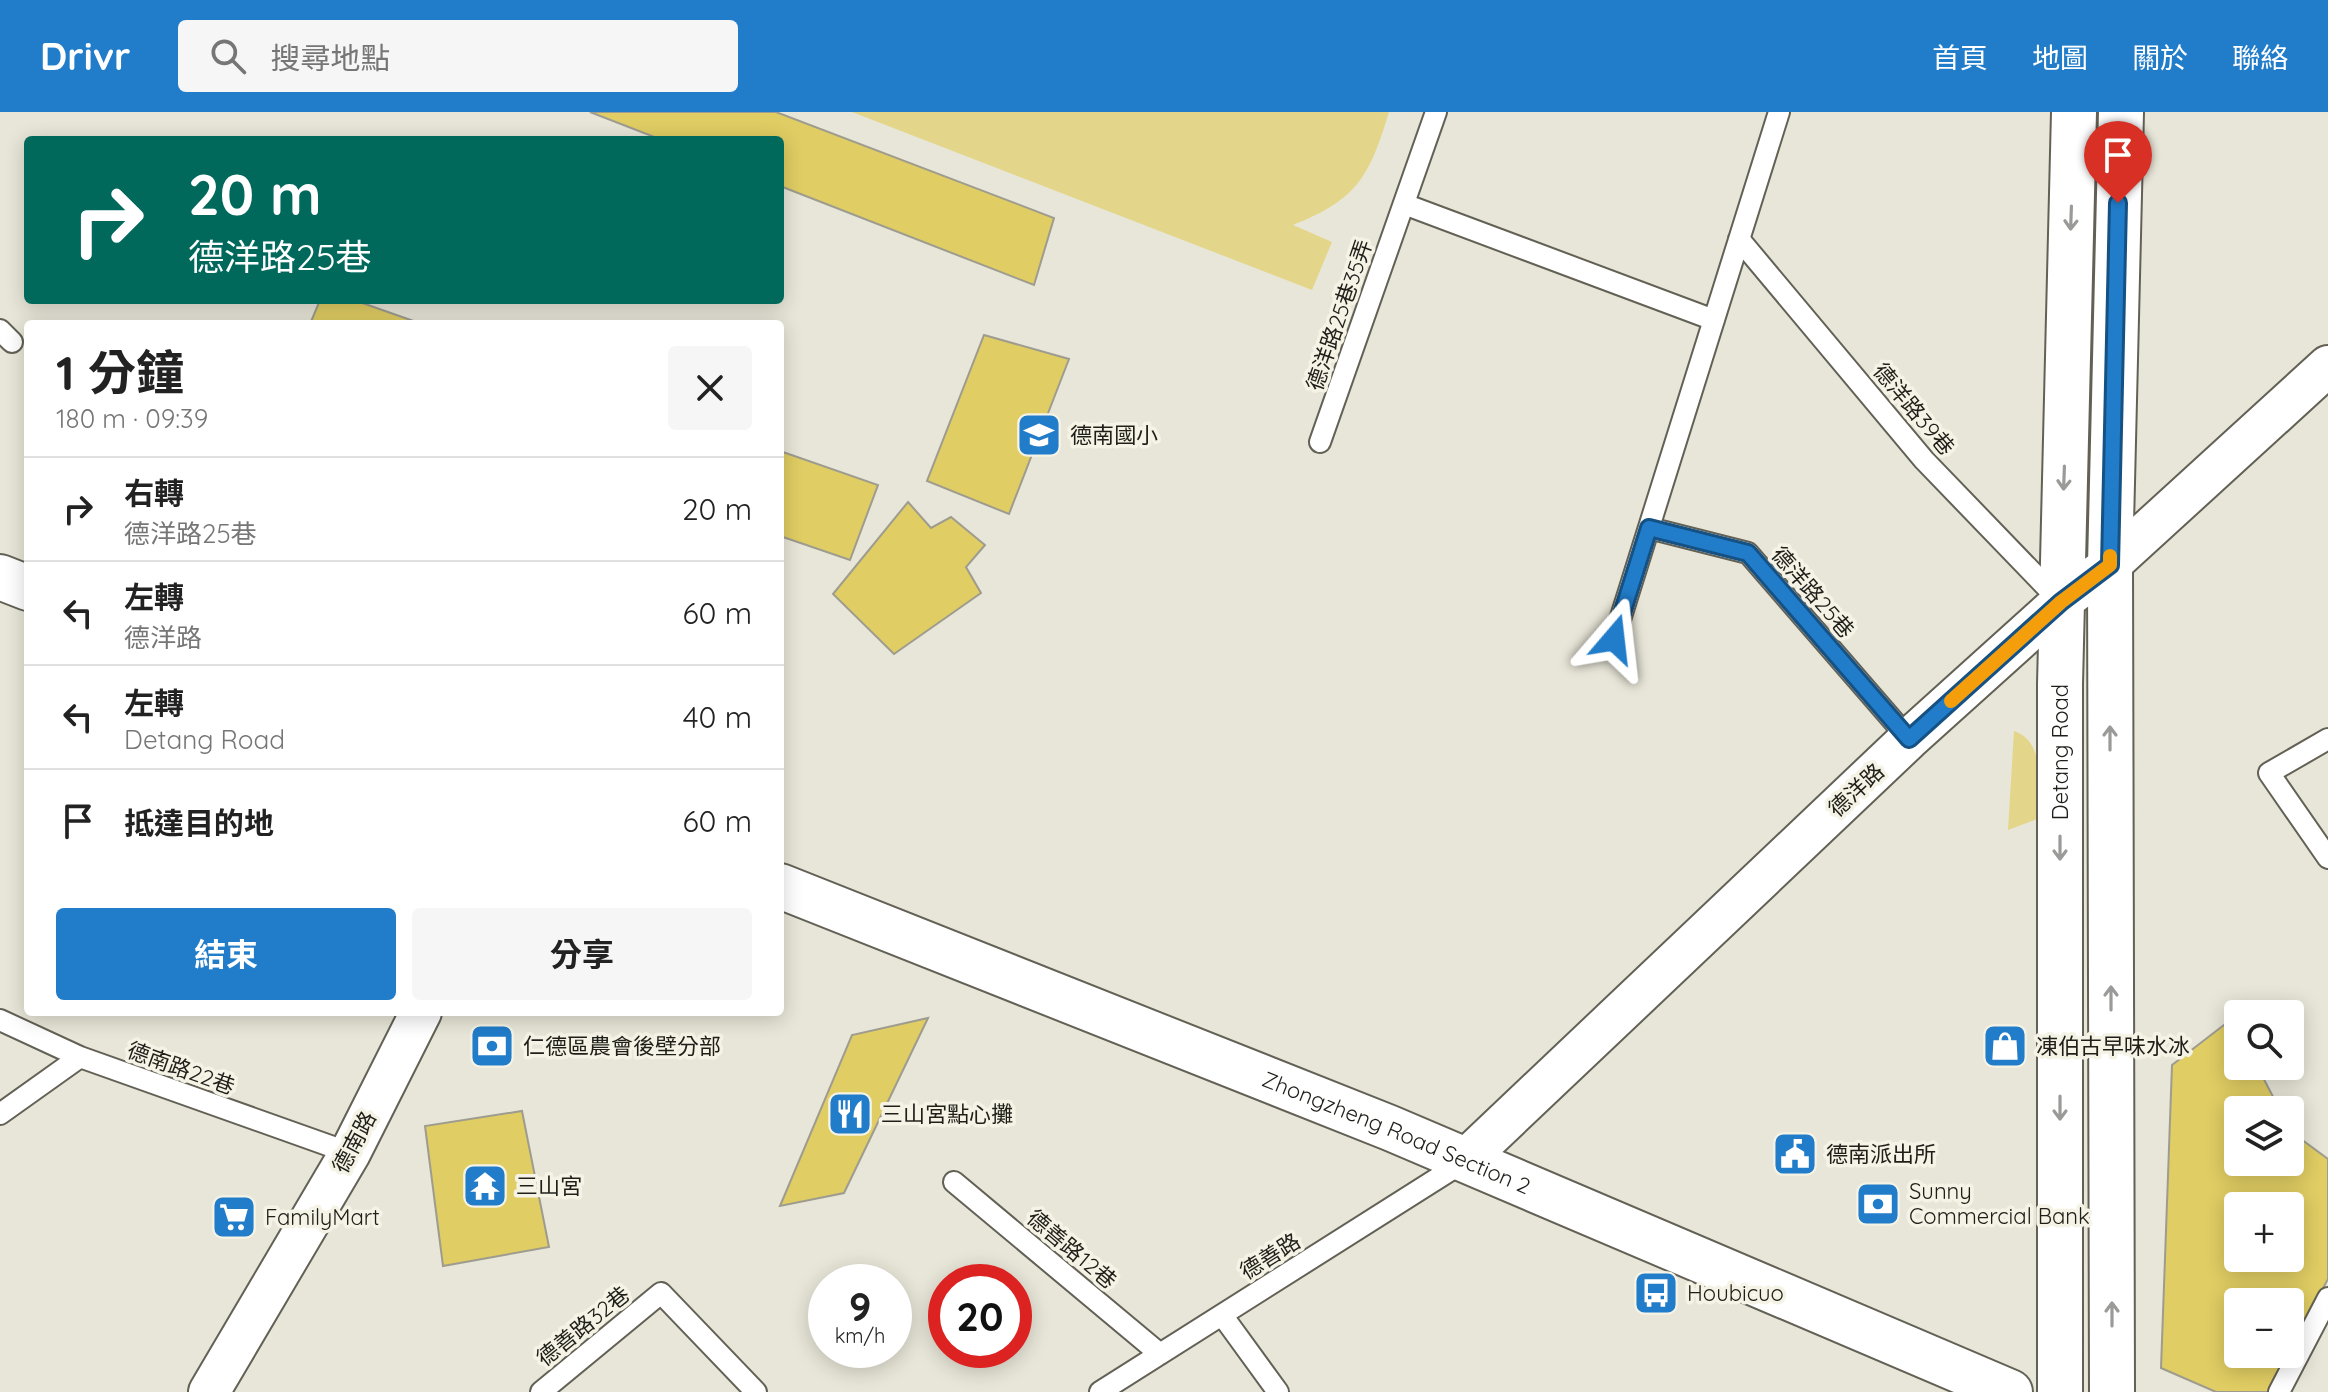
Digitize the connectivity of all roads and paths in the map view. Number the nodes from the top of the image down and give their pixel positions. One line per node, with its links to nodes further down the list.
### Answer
1 (1436, 112): 5 (lane, 德洋路25巷35弄)
2 (1779, 112): 6 (lane)
3 (2074, 112): 14 (street, Detang Road, one-way to 14)
4 (2121, 112): 11 (street)
5 (1404, 204): 7 (lane); 9 (lane, 德洋路25巷35弄)
6 (1739, 239): 7 (lane); 14 (lane, 德洋路39巷)
7 (1714, 320): 10 (lane)
8 (2328, 366): 11 (street, 德洋路)
9 (1320, 442)
10 (1649, 528): 15 (lane); 16 (lane, 德洋路25巷)
11 (2110, 565): 14 (street, 德洋路); 37 (street, one-way to 11)
12 (0, 577): 13 (street)
13 (24, 586)
14 (2061, 602): 16 (street, 德洋路); 36 (street, Detang Road, one-way to 36)
15 (1614, 639)
16 (1909, 739): 25 (street, 德洋路)
17 (2328, 739): 18 (lane)
18 (2328, 858)
19 (784, 888): 25 (street, Zhongzheng Road Section 2)
20 (419, 1016): 24 (street, 德南路)
21 (0, 1020): 22 (lane, 德南路22巷)
22 (80, 1057): 23 (lane); 24 (lane, 德南路22巷)
23 (0, 1114)
24 (350, 1153): 31 (street, 德南路)
25 (1465, 1160): 28 (lane, 德善路); 30 (street, Zhongzheng Road Section 2)
26 (954, 1182): 29 (lane, 德善路12巷)
27 (2328, 1298): 38 (lane)
28 (1222, 1315): 29 (lane, 德善路); 35 (lane)
29 (1160, 1354): 34 (lane, 德善路)
30 (2002, 1390)
31 (209, 1392)
32 (541, 1392): 33 (lane, 德善路32巷)
33 (756, 1392)
34 (1100, 1392)
35 (1278, 1392)
36 (2060, 1392)
37 (2112, 1392)
38 (2279, 1392)

